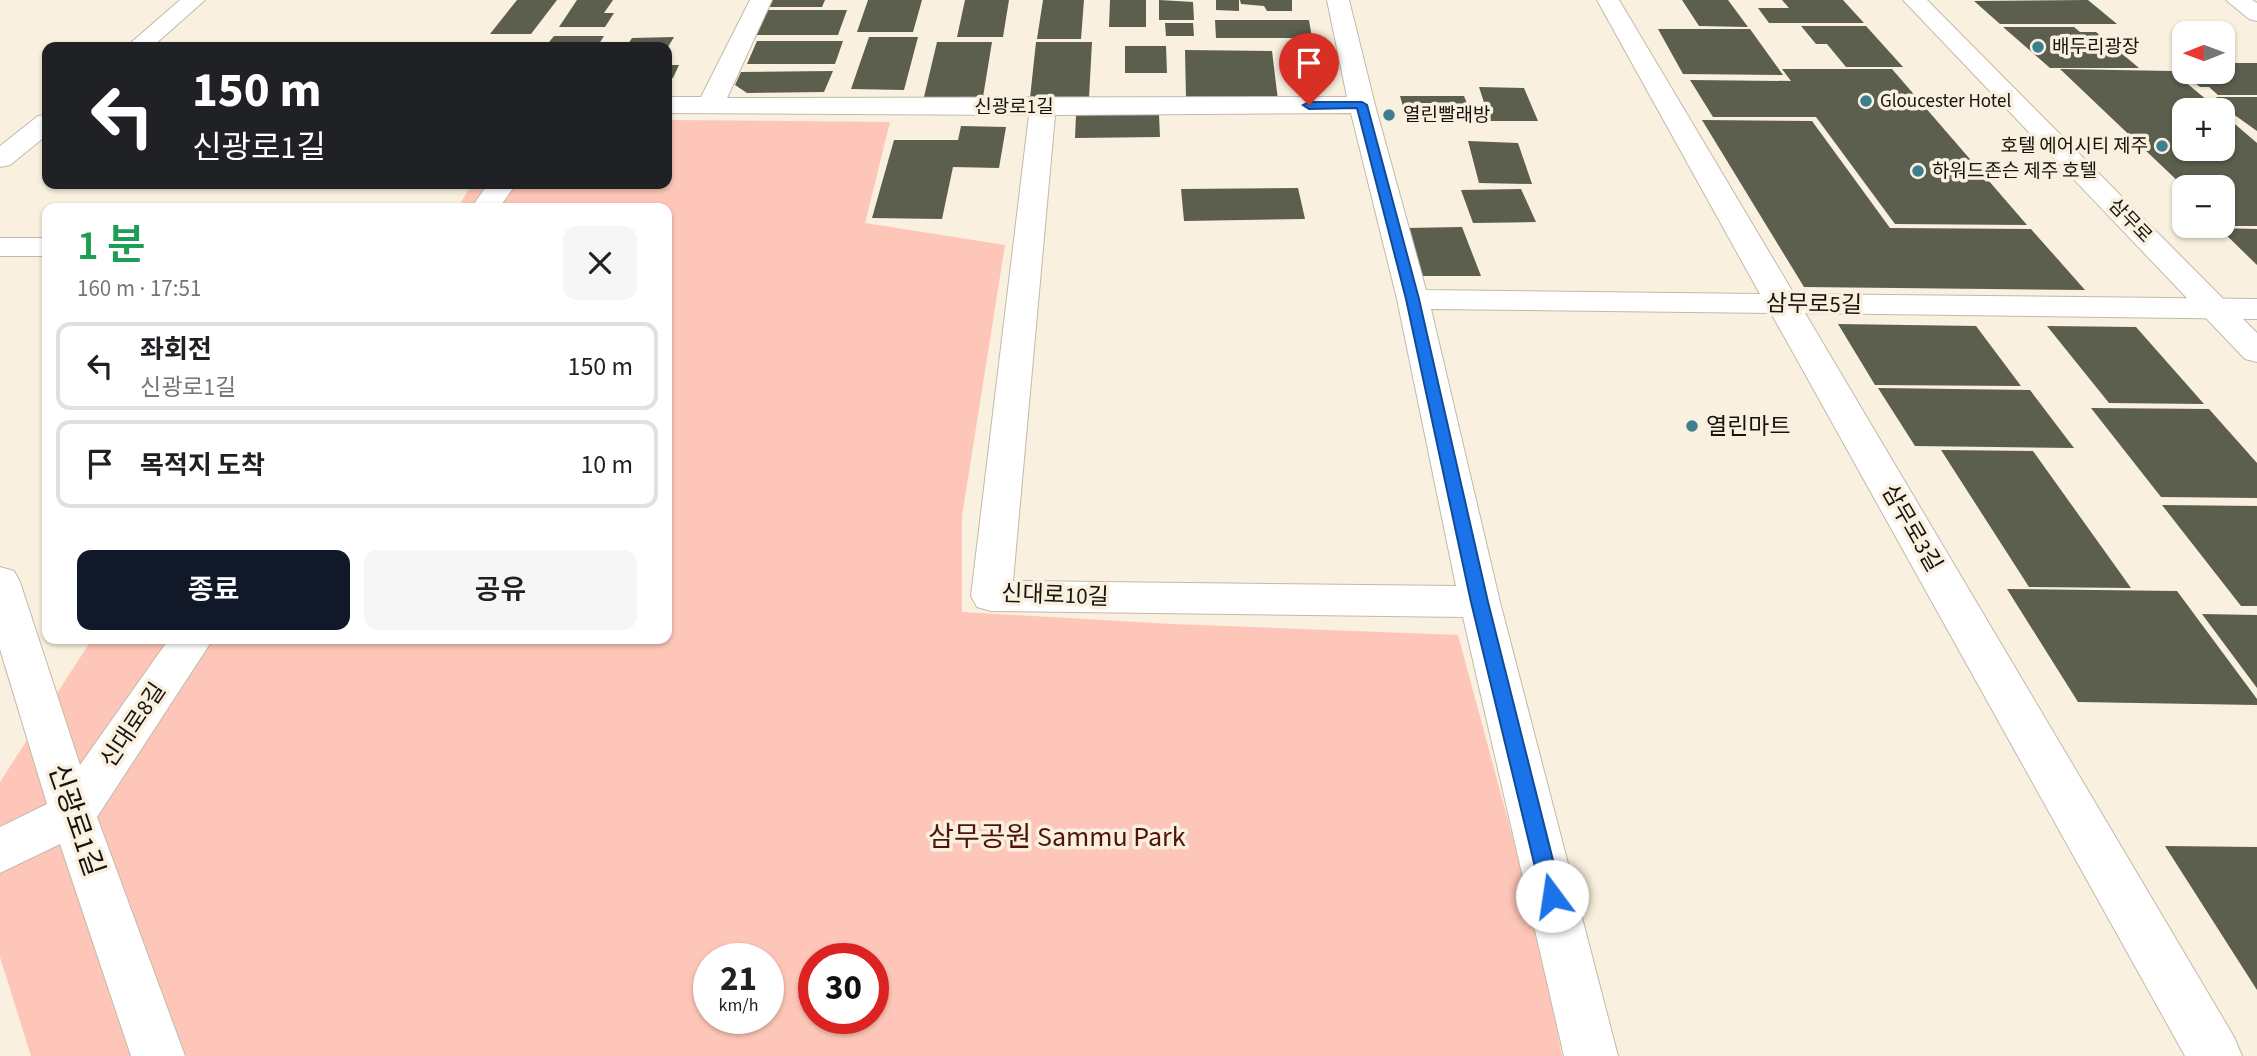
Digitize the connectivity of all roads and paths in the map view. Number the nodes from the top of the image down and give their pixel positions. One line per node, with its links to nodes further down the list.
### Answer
1 (194, 0): 8 (street)
2 (761, 0): 9 (street)
3 (1338, 0): 10 (street)
4 (1608, 0): 18 (street, 삼무로3길)
5 (1914, 0): 19 (street, 삼무로)
6 (2237, 0): 7 (street)
7 (2257, 15)
8 (144, 42)
9 (710, 105): 11 (street, 신광로1길); 12 (street, 신광로1길)
10 (1362, 105): 12 (street, 신광로1길); 17 (street)
11 (672, 106)
12 (1044, 107): 23 (street, 신대로10길)
13 (42, 125): 14 (street)
14 (0, 159)
15 (0, 247): 16 (street)
16 (42, 247)
17 (1413, 299): 18 (street, 삼무로5길); 23 (street)
18 (1783, 304): 19 (street, 삼무로5길); 29 (street, 삼무로3길)
19 (2215, 309): 20 (street, 삼무로5길); 21 (street, 삼무로)
20 (2257, 309)
21 (2257, 352)
22 (0, 582): 25 (street, 신광로1길)
23 (1480, 602): 28 (street)
24 (189, 644): 25 (street, 신대로8길)
25 (73, 814): 26 (street, 신대로8길); 27 (street, 신광로1길)
26 (0, 851)
27 (158, 1056)
28 (1591, 1056)
29 (2215, 1056)

